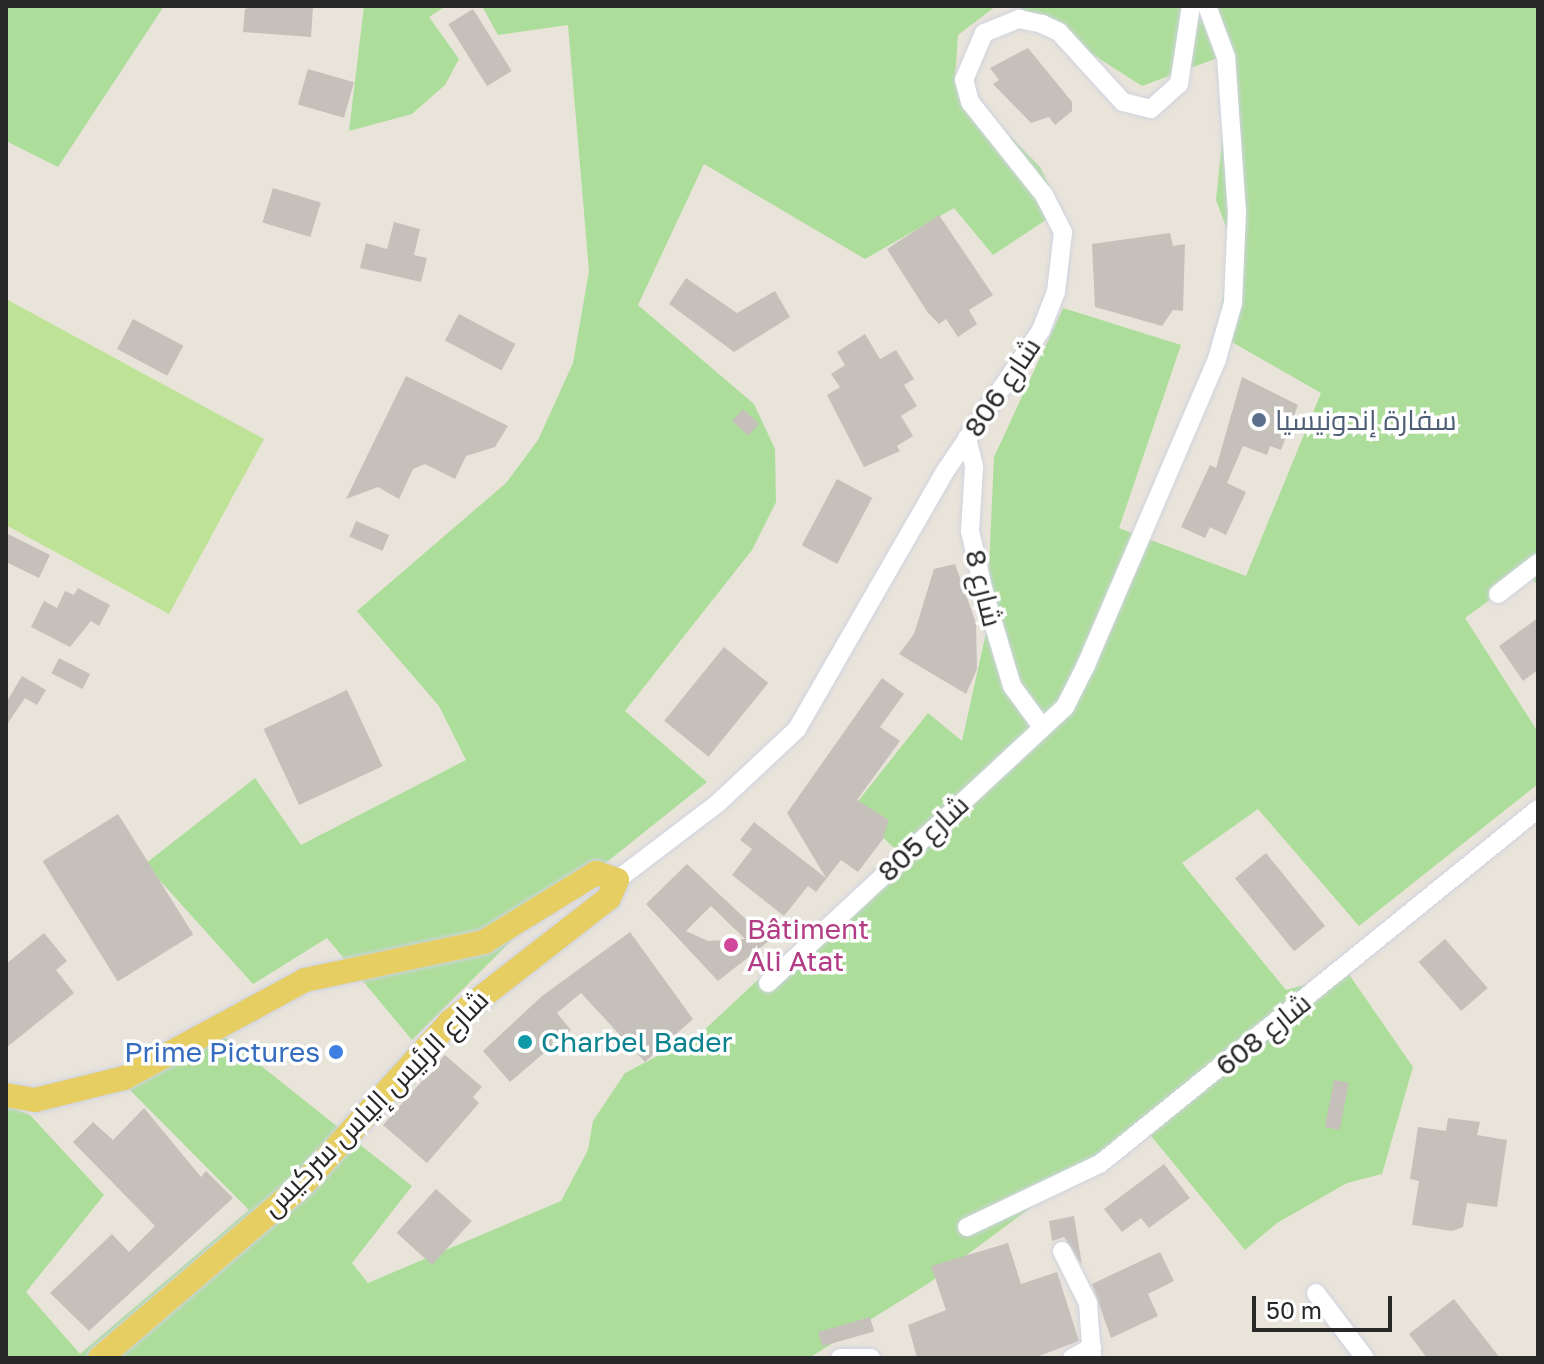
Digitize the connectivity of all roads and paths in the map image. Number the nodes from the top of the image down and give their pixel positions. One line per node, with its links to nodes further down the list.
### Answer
1 (1191, 6): 3 (street, شارع 806)
2 (1207, 6): 6 (street, شارع 805)
3 (967, 438): 6 (street, شارع 8); 8 (street, شارع 806)
4 (1538, 563): 5 (street)
5 (1498, 594)
6 (1042, 727): 9 (street, شارع 805)
7 (1538, 809): 11 (street, شارع 608)
8 (617, 880): 10 (main road, شارع الرئيس إلياس سركيس); 15 (main road, شارع الرئيس إلياس سركيس)
9 (768, 983)
10 (6, 1095)
11 (967, 1227)
12 (1062, 1251): 14 (street)
13 (1316, 1293): 19 (street)
14 (1092, 1352): 18 (street)
15 (100, 1358)
16 (840, 1358): 17 (street)
17 (871, 1358)
18 (1072, 1358)
19 (1365, 1358)

